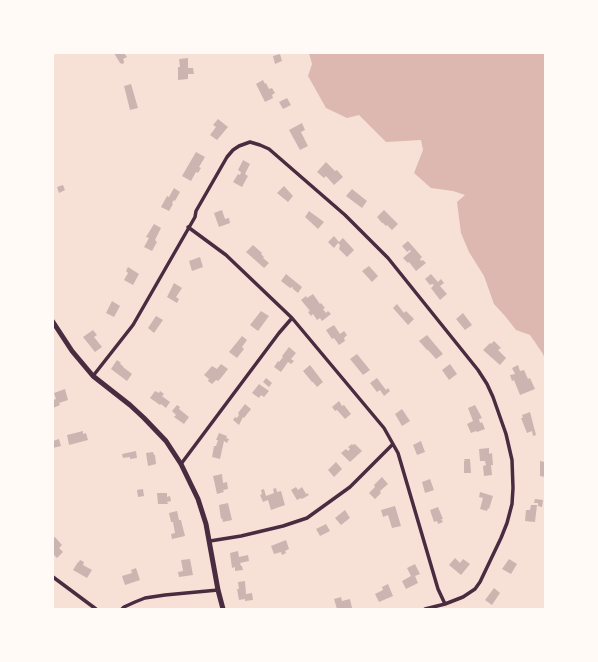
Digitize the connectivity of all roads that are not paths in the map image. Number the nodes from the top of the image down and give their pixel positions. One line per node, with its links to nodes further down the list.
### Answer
1 (188, 227): 2 (street); 4 (street); 10 (street)
2 (292, 318): 5 (street); 6 (street)
3 (53, 322): 4 (main road)
4 (93, 376): 6 (main road)
5 (393, 444): 7 (street); 10 (street)
6 (181, 464): 7 (main road)
7 (210, 541): 9 (main road)
8 (53, 577): 11 (street)
9 (218, 590): 12 (street); 13 (main road)
10 (445, 604): 14 (street)
11 (96, 609)
12 (122, 609)
13 (223, 609)
14 (425, 609)

